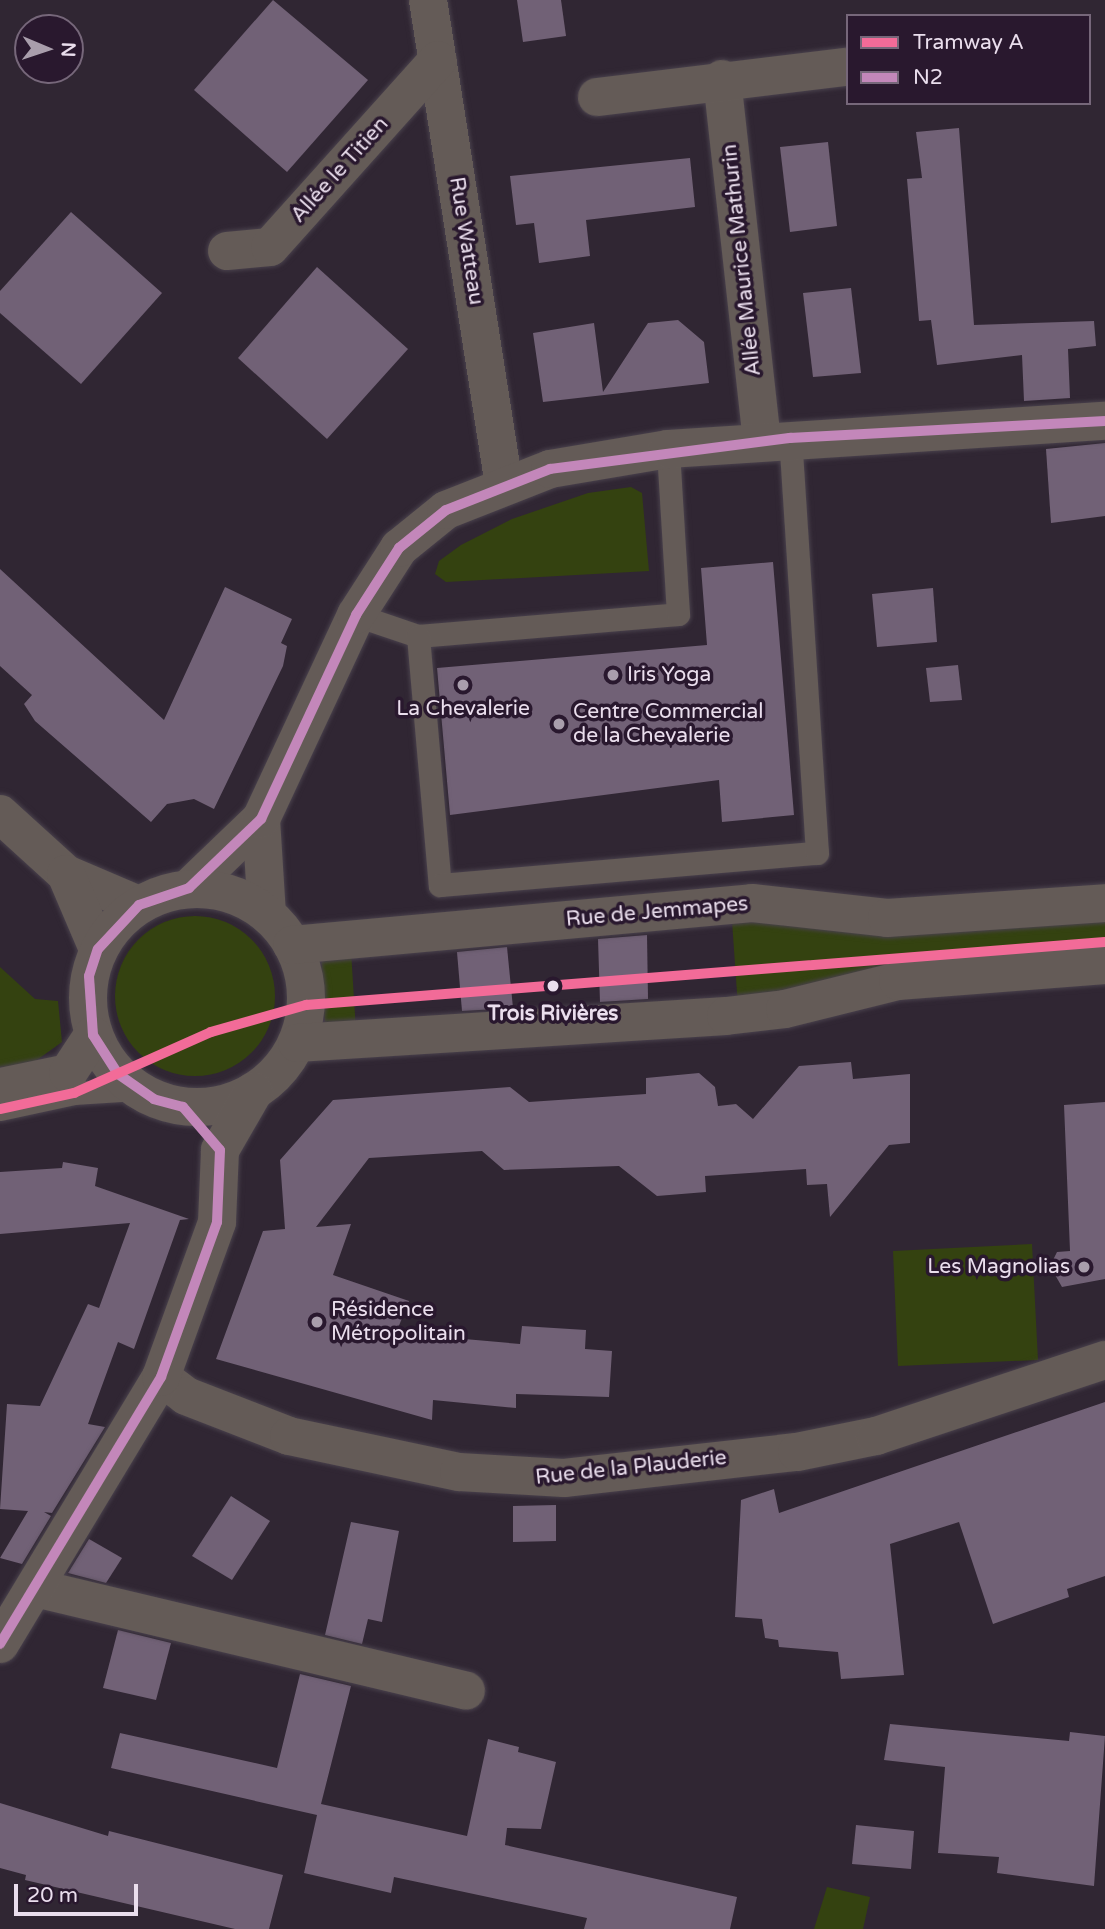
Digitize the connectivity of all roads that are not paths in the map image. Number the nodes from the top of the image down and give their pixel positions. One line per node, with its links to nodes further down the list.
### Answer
1 (428, 0): 2 (street, Rue Watteau)
2 (438, 60): 6 (street, Allée le Titien); 10 (street, Rue Watteau)
3 (845, 67): 4 (street)
4 (722, 79): 5 (street); 8 (street, Allée Maurice Mathurin)
5 (597, 97)
6 (227, 251)
7 (1105, 421): 8 (street)
8 (776, 440): 9 (street); 12 (lane)
9 (668, 450): 10 (street); 12 (lane)
10 (504, 483): 11 (street)
11 (356, 615): 12 (lane); 14 (street)
12 (418, 636)
13 (0, 814): 15 (street)
14 (261, 819): 16 (street); 19 (street)
15 (65, 874): 18 (street); 21 (street)
16 (189, 888): 18 (street); 19 (street)
17 (1105, 903): 20 (street, Rue de Jemmapes)
18 (139, 905): 21 (street)
19 (267, 914): 20 (street)
20 (292, 945): 24 (street)
21 (98, 949): 23 (street)
22 (1105, 965): 24 (street)
23 (93, 1035): 25 (street); 26 (street)
24 (297, 1043): 27 (street)
25 (0, 1087)
26 (137, 1089): 28 (street); 29 (lane)
27 (254, 1091): 28 (street); 30 (street)
28 (183, 1107): 30 (street)
29 (0, 1109)
30 (220, 1150): 32 (street)
31 (1105, 1360): 32 (street, Rue de la Plauderie)
32 (160, 1377): 33 (street)
33 (35, 1588): 34 (street); 35 (street)
34 (0, 1644)
35 (466, 1692)

